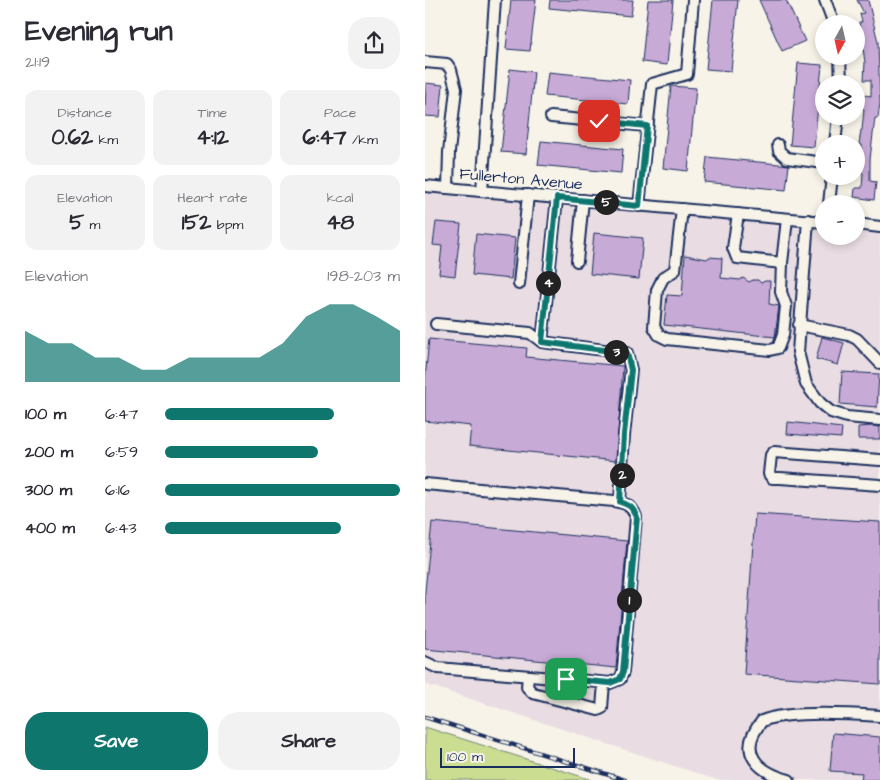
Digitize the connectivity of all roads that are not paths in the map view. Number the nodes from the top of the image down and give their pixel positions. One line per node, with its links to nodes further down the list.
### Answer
1 (495, 0): 12 (street)
2 (693, 0): 7 (street)
3 (825, 0): 4 (street)
4 (831, 15)
5 (425, 62): 11 (street)
6 (551, 117): 7 (street)
7 (647, 126): 16 (street)
8 (778, 145): 9 (street)
9 (815, 163)
10 (425, 186): 11 (street, Fullerton Avenue)
11 (448, 188): 12 (street, Fullerton Avenue)
12 (482, 191): 13 (street, Fullerton Avenue)
13 (528, 195): 14 (street, Fullerton Avenue); 26 (street)
14 (557, 198): 15 (street, Fullerton Avenue); 29 (street)
15 (583, 200): 16 (street, Fullerton Avenue); 24 (street)
16 (639, 206): 17 (street, Fullerton Avenue)
17 (682, 209): 18 (street, Fullerton Avenue); 25 (street)
18 (739, 214): 19 (street, Fullerton Avenue); 25 (street)
19 (787, 218): 20 (street, Fullerton Avenue); 25 (street)
20 (808, 220): 21 (street, Fullerton Avenue); 28 (street)
21 (815, 221)
22 (865, 225): 23 (street)
23 (880, 227)
24 (577, 261)
25 (782, 263)
26 (519, 284)
27 (436, 324): 29 (street)
28 (799, 325): 30 (street); 31 (street)
29 (542, 342): 35 (street)
30 (880, 364)
31 (880, 420)
32 (880, 460): 34 (street)
33 (425, 484): 35 (street)
34 (880, 484)
35 (620, 502): 38 (street)
36 (425, 662): 37 (street)
37 (528, 676): 38 (street); 38 (street)
38 (604, 683)
39 (880, 716): 40 (street)
40 (789, 780)

